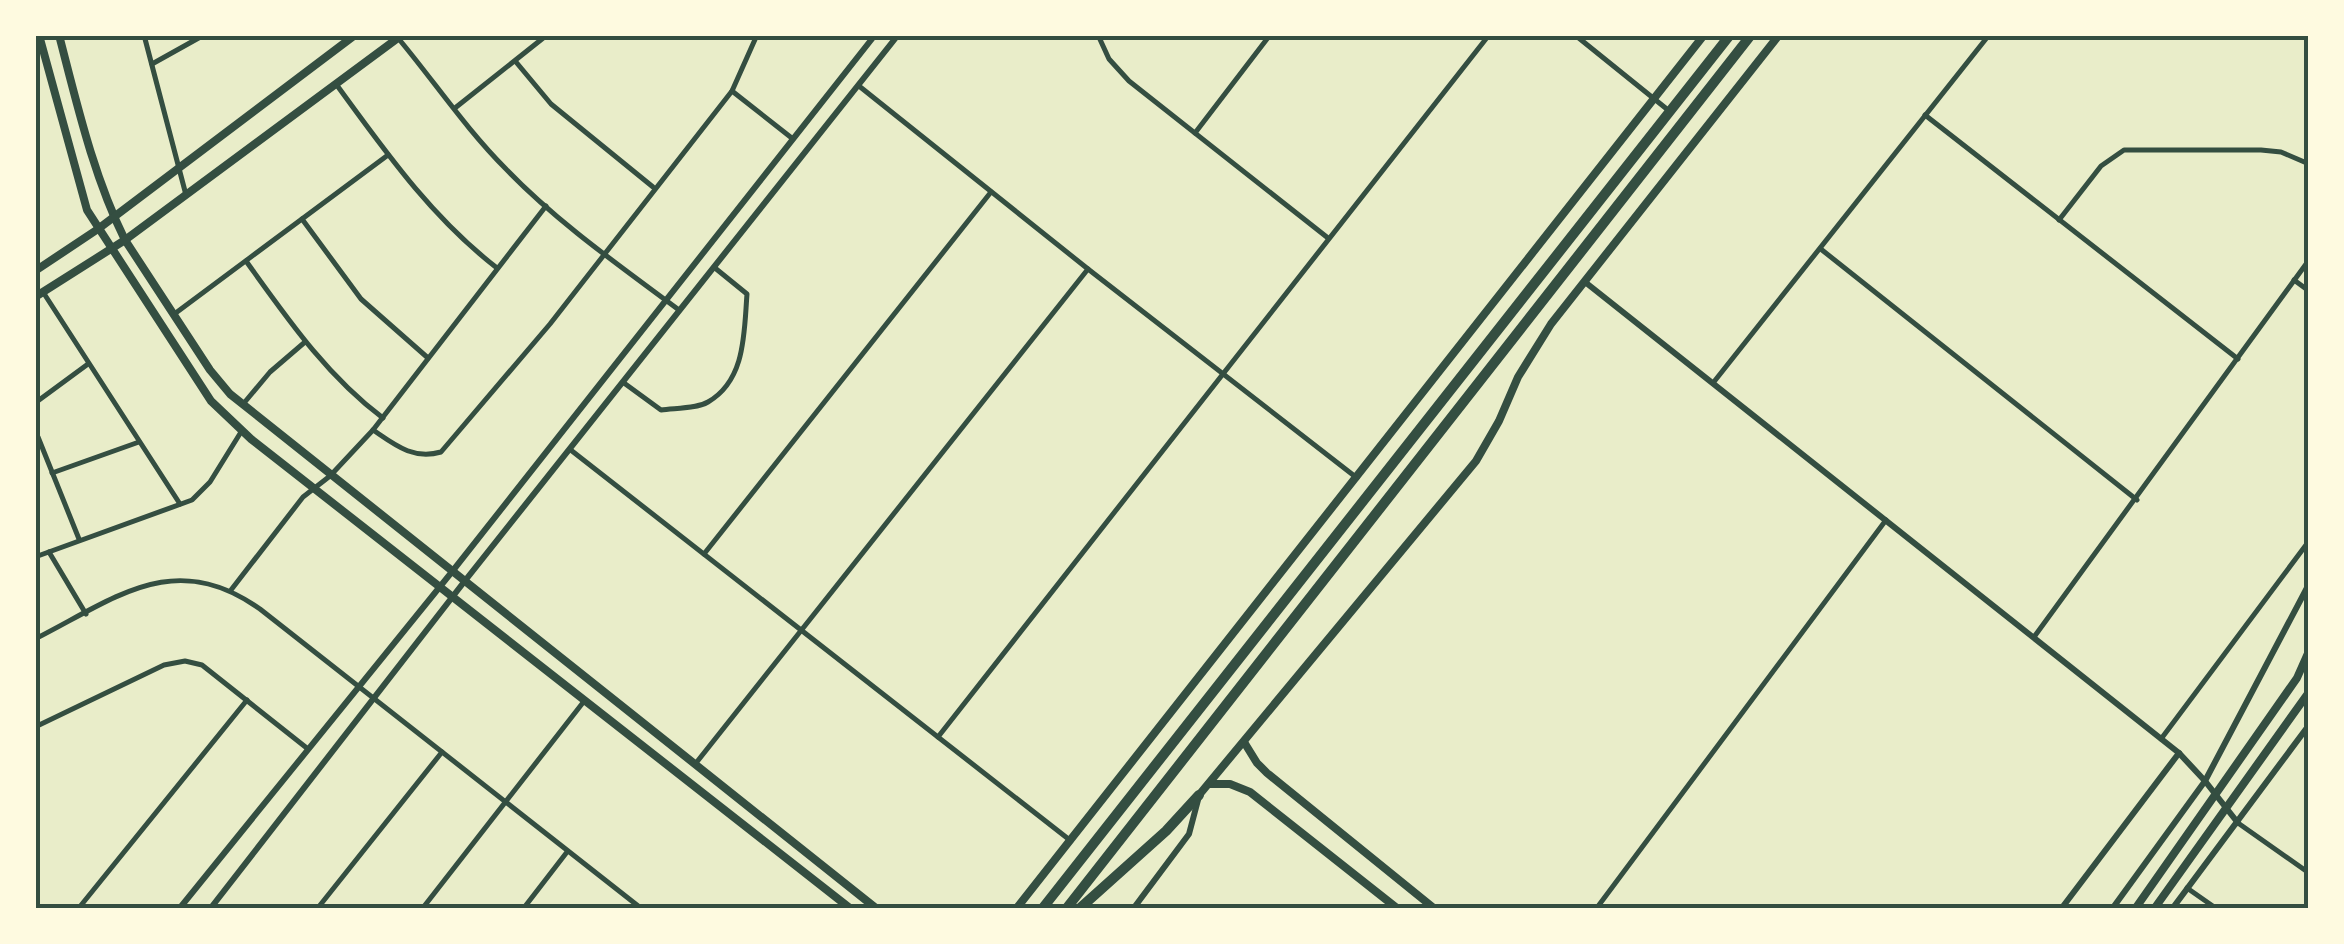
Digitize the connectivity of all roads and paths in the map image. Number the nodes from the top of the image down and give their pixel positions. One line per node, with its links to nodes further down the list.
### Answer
1 (39, 35): 43 (main road)
2 (59, 35): 40 (main road)
3 (144, 35): 21 (street)
4 (204, 35): 21 (street)
5 (355, 35): 35 (main road)
6 (547, 35): 20 (street)
7 (757, 35): 24 (street)
8 (874, 35): 25 (street)
9 (898, 35): 23 (street)
10 (1098, 35): 31 (street)
11 (1270, 35): 31 (street)
12 (1489, 35): 44 (street)
13 (1575, 35): 26 (street)
14 (1704, 35): 26 (main road)
15 (1730, 35): 29 (highway)
16 (1751, 35): 139 (highway)
17 (1780, 35): 56 (main road)
18 (1989, 35): 30 (street)
19 (400, 36): 22 (main road); 27 (street)
20 (516, 62): 27 (street); 36 (street)
21 (152, 64): 35 (street)
22 (336, 84): 33 (street); 38 (main road)
23 (859, 86): 28 (street); 37 (street)
24 (732, 90): 32 (street); 36 (street)
25 (824, 99): 28 (street); 32 (street)
26 (1656, 100): 29 (street); 79 (main road)
27 (455, 108): 39 (street)
28 (839, 111): 52 (street)
29 (1670, 112): 138 (highway)
30 (1924, 114): 42 (street); 47 (street)
31 (1195, 133): 44 (street)
32 (793, 139): 59 (street)
33 (388, 155): 41 (street); 51 (street)
34 (2309, 164): 42 (street)
35 (179, 168): 38 (street); 40 (main road)
36 (653, 188): 48 (street)
37 (992, 192): 53 (street); 87 (street)
38 (186, 195): 45 (main road)
39 (546, 206): 48 (street); 51 (street)
40 (114, 217): 43 (main road); 45 (main road)
41 (302, 219): 50 (street); 63 (street)
42 (2060, 220): 64 (street)
43 (98, 229): 46 (main road); 54 (main road)
44 (1328, 238): 66 (street)
45 (124, 240): 46 (main road); 61 (main road)
46 (111, 248): 58 (main road); 72 (main road)
47 (1821, 250): 67 (street); 81 (street)
48 (604, 253): 59 (street); 73 (street)
49 (2309, 260): 55 (street)
50 (246, 261): 61 (street); 62 (street)
51 (497, 268): 63 (street)
52 (715, 268): 60 (street); 68 (street)
53 (1088, 269): 66 (street); 96 (street)
54 (35, 271)
55 (2294, 280): 57 (street); 64 (street)
56 (1585, 282): 67 (street); 109 (main road)
57 (2309, 290)
58 (39, 295): 65 (street)
59 (666, 300): 60 (street); 89 (street)
60 (681, 312): 68 (street)
61 (173, 315): 70 (main road)
62 (305, 342): 70 (street); 71 (street)
63 (428, 358): 71 (street)
64 (2238, 359): 81 (street)
65 (88, 364): 69 (street); 75 (street)
66 (1224, 374): 79 (street); 107 (street)
67 (1714, 383): 83 (street)
68 (624, 384): 76 (street)
69 (35, 403)
70 (242, 405): 78 (main road)
71 (382, 418): 73 (street)
72 (242, 430): 80 (main road); 82 (street)
73 (373, 430): 78 (street)
74 (38, 437): 77 (street)
75 (139, 442): 77 (street); 82 (street)
76 (572, 450): 87 (street); 90 (street)
77 (52, 473): 84 (street)
78 (330, 476): 80 (street); 89 (main road)
79 (1357, 478): 121 (main road)
80 (314, 488): 92 (main road); 93 (street)
81 (2137, 500): 97 (street)
82 (180, 504): 84 (street)
83 (1886, 520): 97 (street); 144 (street)
84 (79, 538): 86 (street)
85 (2309, 541): 108 (street)
86 (49, 551): 88 (street); 95 (street)
87 (704, 554): 96 (street)
88 (35, 556)
89 (451, 573): 90 (main road); 92 (street)
90 (464, 582): 94 (street); 113 (main road)
91 (2309, 584): 114 (street)
92 (440, 585): 94 (main road); 100 (street)
93 (230, 590): 95 (street); 100 (street)
94 (453, 596): 102 (street); 104 (main road)
95 (86, 614): 98 (street)
96 (802, 631): 107 (street); 113 (street)
97 (2034, 638): 108 (street)
98 (35, 639)
99 (2309, 651): 116 (main road)
100 (358, 686): 102 (street); 110 (street)
101 (2309, 692): 119 (main road)
102 (374, 699): 111 (street); 131 (street)
103 (247, 700): 106 (street); 110 (street); 129 (street)
104 (585, 700): 118 (street); 128 (main road)
105 (2309, 725): 120 (street)
106 (35, 726)
107 (938, 737): 121 (street)
108 (2161, 739): 112 (street)
109 (1244, 742): 115 (main road); 124 (main road)
110 (308, 748): 130 (street)
111 (442, 752): 118 (street); 132 (street)
112 (2179, 753): 114 (street); 145 (street)
113 (696, 763): 126 (main road)
114 (2206, 780): 116 (street); 146 (street)
115 (1209, 784): 117 (main road); 127 (main road)
116 (2216, 794): 119 (street); 147 (main road)
117 (1199, 796): 140 (highway); 141 (street)
118 (506, 802): 122 (street); 133 (street)
119 (2225, 810): 120 (street); 148 (main road)
120 (2238, 823): 123 (street); 125 (street)
121 (1071, 841): 137 (main road)
122 (568, 851): 134 (street); 135 (street)
123 (2309, 873)
124 (1402, 882): 127 (main road); 143 (main road)
125 (2187, 888): 149 (street); 150 (street)
126 (853, 891): 128 (main road); 136 (main road)
127 (1387, 900): 142 (main road)
128 (847, 906)
129 (78, 909)
130 (179, 909)
131 (210, 909)
132 (318, 909)
133 (422, 909)
134 (523, 909)
135 (642, 909)
136 (876, 909)
137 (1016, 909)
138 (1042, 909)
139 (1066, 909)
140 (1078, 909)
141 (1134, 909)
142 (1398, 909)
143 (1434, 909)
144 (1596, 909)
145 (2061, 909)
146 (2112, 909)
147 (2134, 909)
148 (2154, 909)
149 (2172, 909)
150 (2217, 909)

